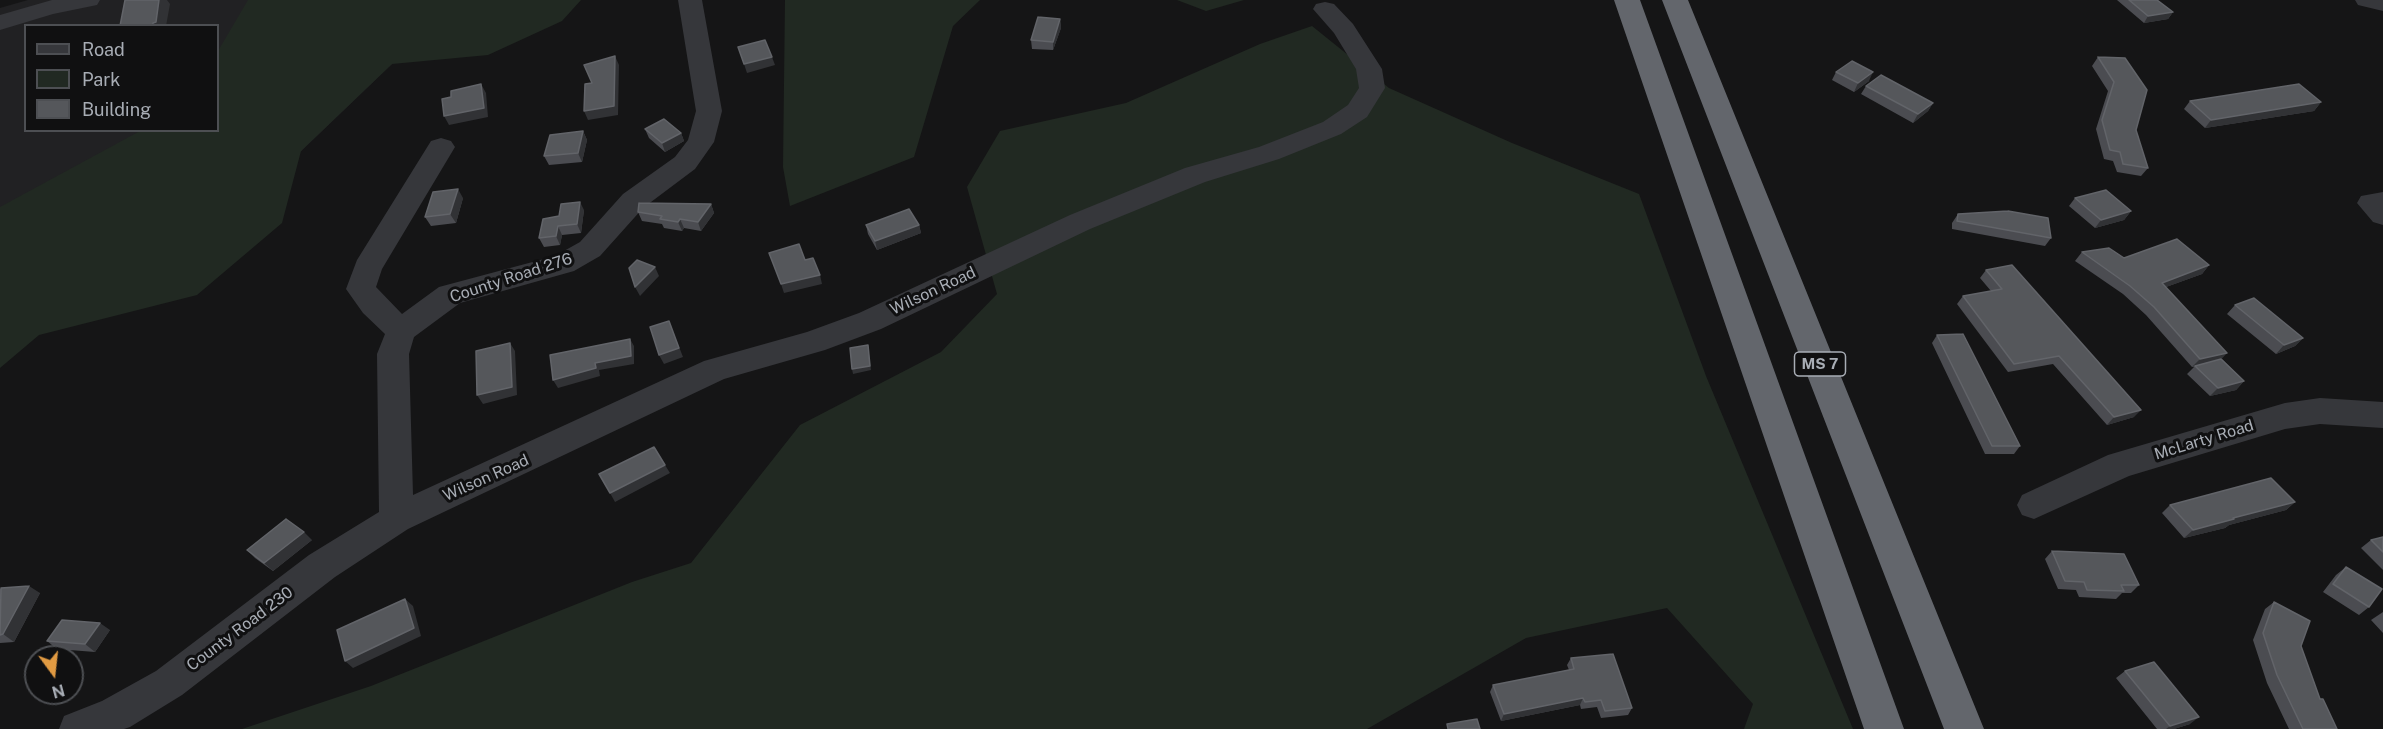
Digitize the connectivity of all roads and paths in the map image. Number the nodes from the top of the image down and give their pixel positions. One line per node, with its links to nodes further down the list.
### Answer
1 (88, 0): 9 (street)
2 (690, 0): 14 (street, County Road 276)
3 (1627, 0): 19 (highway)
4 (1675, 0): 10 (highway, MS 7)
5 (1685, 0): 10 (highway)
6 (2367, 0): 7 (street)
7 (2383, 4)
8 (1325, 9): 17 (street, Wilson Road)
9 (0, 23)
10 (1700, 60): 20 (highway, MS 7)
11 (441, 147): 14 (street)
12 (2383, 202): 13 (street)
13 (2383, 214)
14 (401, 331): 17 (street)
15 (2383, 415): 16 (street, McLarty Road)
16 (2034, 506)
17 (396, 519): 18 (street, County Road 230)
18 (78, 729)
19 (1884, 729)
20 (1964, 729)

